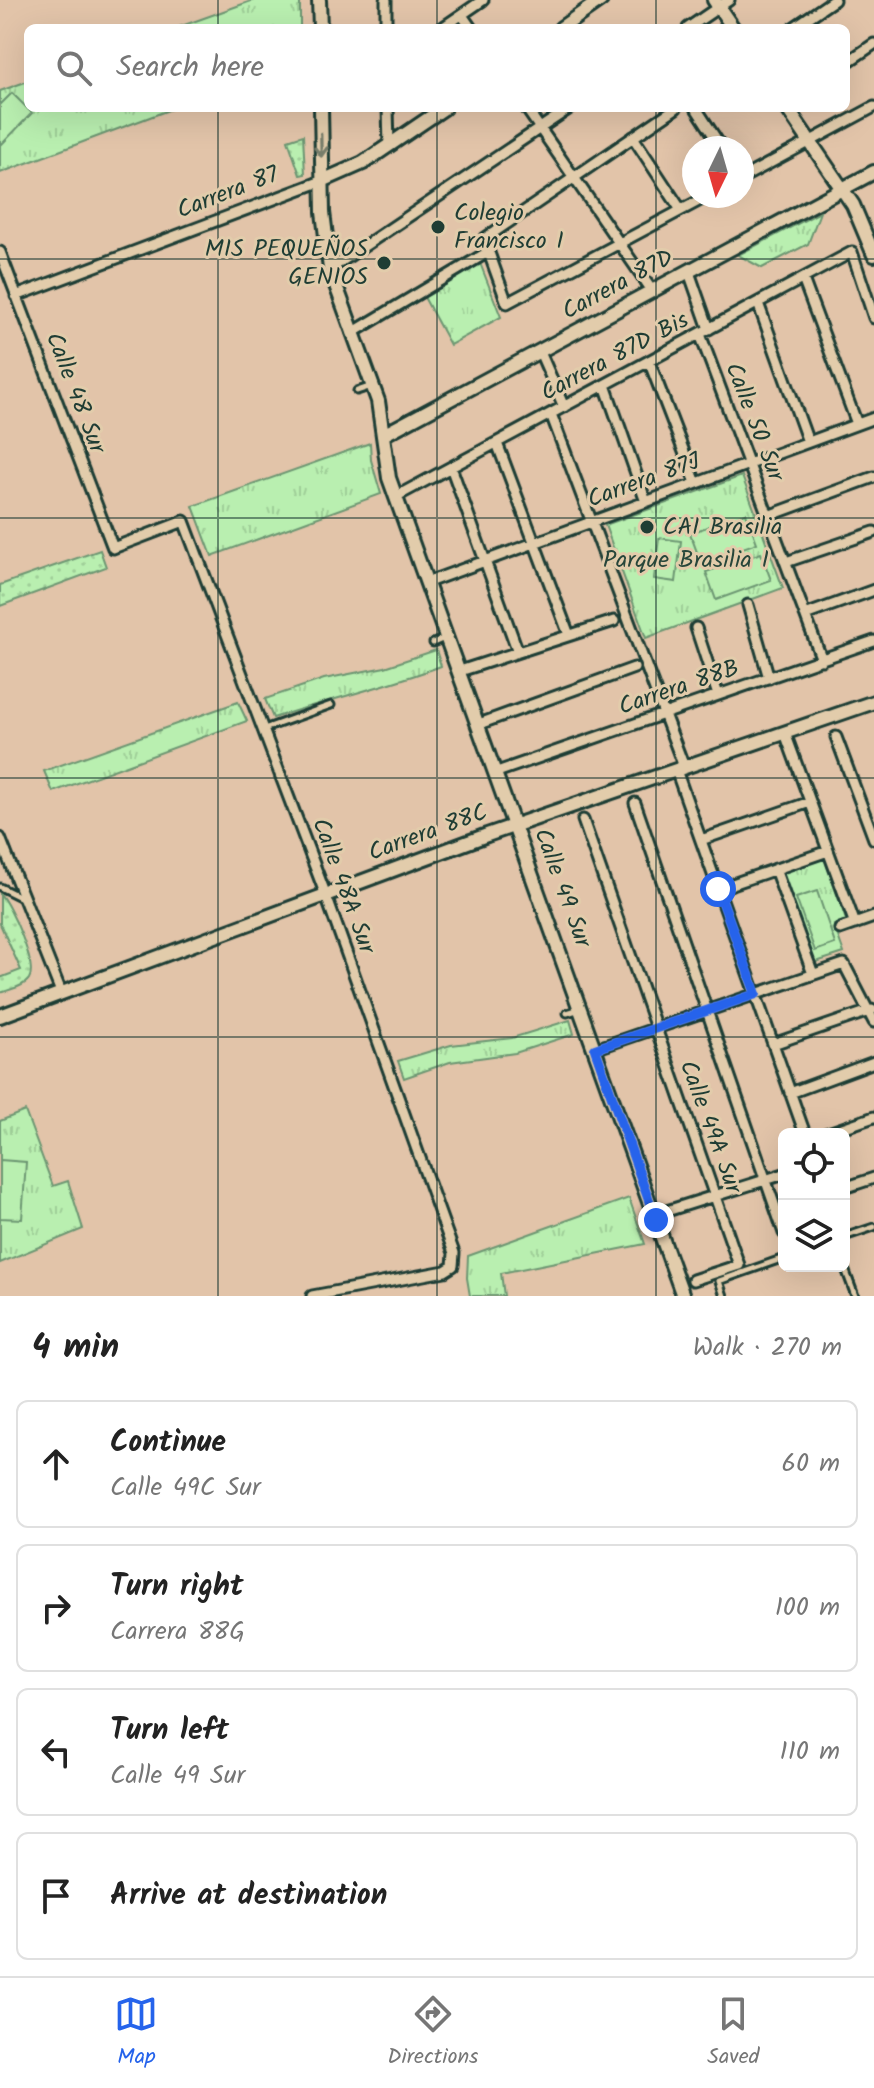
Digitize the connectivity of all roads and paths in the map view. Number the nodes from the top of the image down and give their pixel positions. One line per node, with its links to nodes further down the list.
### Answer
1 (319, 0): 8 (street)
2 (386, 0): 9 (street)
3 (483, 0): 7 (street)
4 (601, 0): 12 (street)
5 (834, 0): 15 (street)
6 (721, 2): 13 (street); 14 (street)
7 (462, 15): 10 (street); 11 (street)
8 (320, 24)
9 (386, 24)
10 (448, 24)
11 (468, 24)
12 (567, 24)
13 (693, 24)
14 (731, 24)
15 (799, 24)
16 (874, 44): 17 (street)
17 (850, 60)
18 (874, 107): 30 (street)
19 (321, 112): 35 (street, Calle 49 Sur, one-way to 35)
20 (388, 112): 31 (street)
21 (438, 112): 31 (street, Carrera 87)
22 (529, 112): 27 (street)
23 (564, 112): 27 (street)
24 (670, 112): 29 (street)
25 (699, 112): 28 (street)
26 (790, 112): 30 (street)
27 (540, 128): 34 (street); 43 (street)
28 (714, 136)
29 (633, 137): 34 (street); 38 (street)
30 (811, 143): 32 (street); 36 (street)
31 (389, 146): 35 (street, Carrera 87)
32 (754, 172)
33 (874, 172): 36 (street, Carrera 87D)
34 (574, 177): 39 (street); 42 (street)
35 (322, 181): 43 (street, Calle 49 Sur); 47 (street, Carrera 87)
36 (843, 190): 40 (street); 44 (street, Carrera 87D)
37 (685, 208): 38 (street)
38 (681, 210): 39 (street)
39 (618, 242): 42 (street); 46 (street)
40 (873, 246)
41 (0, 252): 47 (street, Calle 48 Sur)
42 (488, 252): 51 (street)
43 (330, 269): 51 (street, Calle 49 Sur)
44 (689, 272): 46 (street, Carrera 87D); 50 (street, Calle 50 Sur)
45 (803, 279): 48 (street, Carrera 87D Bis); 49 (street, Carrera 87D Bis); 60 (street)
46 (653, 292): 52 (street, Carrera 87D)
47 (16, 296): 71 (street, Calle 48 Sur)
48 (758, 303): 50 (street, Carrera 87D Bis); 62 (street)
49 (874, 318)
50 (704, 331): 53 (street, Carrera 87D Bis); 64 (street, Calle 50 Sur)
51 (352, 333): 55 (street, Calle 49 Sur)
52 (540, 352): 57 (street); 61 (street, Carrera 87D)
53 (649, 361): 54 (street, Carrera 87D Bis); 67 (street)
54 (605, 385): 57 (street, Carrera 87D Bis); 69 (street)
55 (373, 386): 56 (lane); 61 (street, Calle 49 Sur)
56 (357, 391)
57 (564, 407): 58 (street, Carrera 87D Bis)
58 (551, 414): 63 (street, Carrera 87D Bis); 72 (street)
59 (874, 418): 60 (street, Carrera 87J)
60 (857, 424): 62 (street, Carrera 87J)
61 (383, 435): 68 (street, Calle 49 Sur)
62 (808, 442): 64 (street, Carrera 87J)
63 (497, 443): 65 (street, Carrera 87D Bis); 74 (street)
64 (749, 464): 67 (street, Carrera 87J); 70 (street, Calle 50 Sur)
65 (451, 467): 68 (street, Carrera 87D Bis); 75 (street)
66 (874, 477): 70 (street)
67 (696, 483): 69 (street, Carrera 87J)
68 (397, 496): 77 (street, Calle 49 Sur)
69 (646, 502): 72 (street, Carrera 87J)
70 (768, 516): 76 (street, Calle 50 Sur)
71 (184, 521): 97 (street, Calle 48A Sur)
72 (591, 522): 74 (street, Carrera 87J); 95 (street)
73 (874, 532): 76 (street)
74 (535, 543): 75 (street, Carrera 87J); 83 (street)
75 (485, 561): 77 (street, Carrera 87J); 87 (street)
76 (786, 562): 80 (street, Calle 50 Sur)
77 (428, 582): 84 (street, Calle 49 Sur)
78 (874, 590): 80 (street)
79 (748, 605): 91 (street)
80 (805, 615): 88 (street, Calle 50 Sur)
81 (614, 621): 83 (street)
82 (696, 628): 92 (street)
83 (569, 635): 87 (street)
84 (447, 636): 86 (lane); 90 (street, Calle 49 Sur)
85 (874, 641): 88 (street, Carrera 88B)
86 (433, 643)
87 (518, 652): 90 (street)
88 (822, 660): 91 (street, Carrera 88B)
89 (634, 668): 96 (street)
90 (460, 671): 96 (street, Calle 49 Sur)
91 (769, 678): 92 (street, Carrera 88B)
92 (718, 695): 95 (street, Carrera 88B)
93 (874, 702): 98 (street, Carrera 88C)
94 (331, 705): 97 (lane)
95 (664, 714): 100 (street); 101 (street, Carrera 88B)
96 (479, 724): 101 (street, Calle 49 Sur)
97 (263, 730): 113 (street, Calle 48A Sur)
98 (785, 733): 100 (street, Carrera 88C); 102 (street)
99 (836, 737): 107 (street)
100 (680, 768): 105 (street, Carrera 88C); 108 (street)
101 (497, 772): 105 (street, Calle 49 Sur)
102 (810, 802): 108 (street); 109 (street)
103 (635, 803): 123 (street)
104 (583, 820): 127 (street, Calle 49A Sur)
105 (516, 825): 113 (street, Carrera 88C); 121 (street, Calle 49 Sur)
106 (0, 838): 114 (street)
107 (874, 839)
108 (701, 840): 112 (street)
109 (828, 851): 110 (street); 116 (street)
110 (775, 869): 112 (street); 118 (street)
111 (0, 887): 114 (lane)
112 (718, 889): 120 (street)
113 (325, 893): 119 (street, Carrera 88C); 132 (street, Calle 48A Sur)
114 (25, 900): 119 (street)
115 (874, 917): 116 (street)
116 (855, 924): 117 (street)
117 (840, 929)
118 (813, 974): 120 (street); 122 (street)
119 (61, 992): 125 (street, Carrera 88C)
120 (756, 994): 123 (street); 128 (street)
121 (581, 1009): 124 (lane); 129 (street, Calle 49 Sur)
122 (872, 1010): 126 (street); 128 (street)
123 (705, 1011): 127 (street); 139 (street)
124 (567, 1013)
125 (0, 1016)
126 (874, 1022)
127 (654, 1028): 129 (street); 141 (street, Calle 49A Sur)
128 (773, 1044): 133 (street)
129 (595, 1049): 142 (street, Calle 49 Sur)
130 (874, 1062): 133 (street)
131 (406, 1083): 132 (lane)
132 (394, 1085): 149 (street, Calle 48A Sur)
133 (790, 1093): 135 (street)
134 (874, 1117): 136 (street)
135 (803, 1128)
136 (842, 1128)
137 (778, 1176): 139 (street)
138 (874, 1178): 140 (street)
139 (764, 1180): 141 (street); 143 (street)
140 (850, 1186)
141 (714, 1196): 142 (street); 148 (street, Calle 49A Sur)
142 (654, 1215): 150 (street, Calle 49 Sur)
143 (778, 1217)
144 (874, 1227): 145 (lane)
145 (850, 1235)
146 (778, 1260): 151 (lane)
147 (846, 1272): 152 (lane)
148 (693, 1280)
149 (312, 1296)
150 (683, 1296)
151 (724, 1296)
152 (855, 1296)

